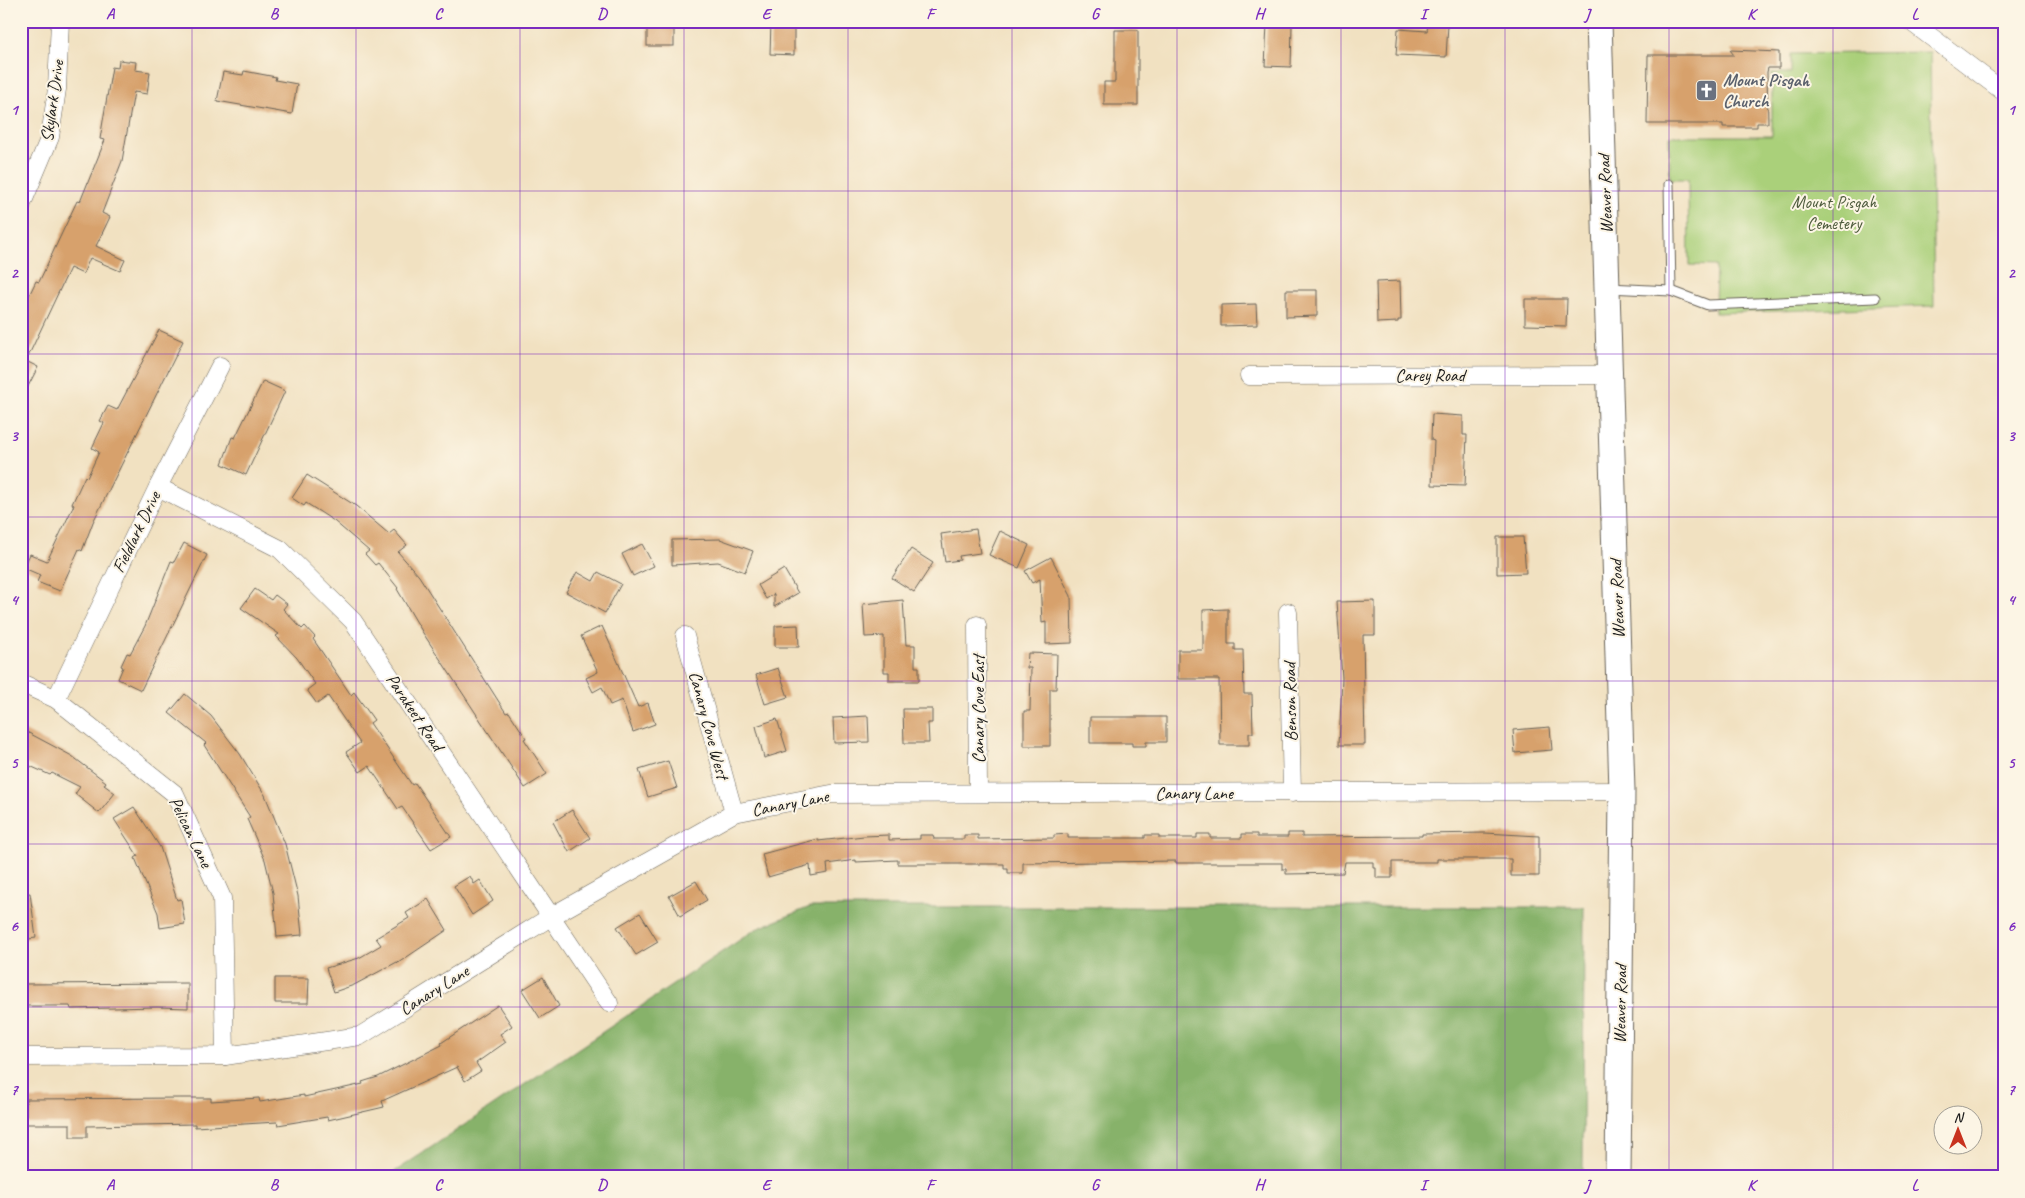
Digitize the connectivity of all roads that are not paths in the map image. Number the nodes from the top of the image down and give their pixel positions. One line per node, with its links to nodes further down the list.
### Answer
1 (60, 21): 6 (street, Skylark Drive)
2 (1599, 21): 7 (main road, Weaver Road)
3 (1910, 21): 4 (street)
4 (2004, 92)
5 (1669, 184): 8 (lane)
6 (21, 206)
7 (1608, 288): 8 (lane); 11 (main road, Weaver Road)
8 (1671, 291): 9 (lane)
9 (1875, 298)
10 (220, 366): 13 (street, Fieldlark Drive)
11 (1611, 375): 12 (street, Carey Road); 19 (main road, Weaver Road)
12 (1250, 376)
13 (158, 487): 18 (street, Fieldlark Drive); 23 (street, Parakeet Road)
14 (1288, 612): 21 (street, Benson Road)
15 (977, 625): 20 (street, Canary Cove East)
16 (685, 636): 22 (street, Canary Cove West)
17 (21, 683): 18 (street, Pelican Lane)
18 (56, 699): 25 (street, Pelican Lane)
19 (1622, 791): 21 (street, Canary Lane); 27 (main road, Weaver Road)
20 (978, 792): 21 (street, Canary Lane); 22 (street, Canary Lane)
21 (1292, 793)
22 (734, 814): 23 (street, Canary Lane)
23 (552, 916): 24 (street, Parakeet Road); 25 (street, Canary Lane)
24 (609, 1003)
25 (225, 1056): 26 (street, Canary Lane)
26 (21, 1057)
27 (1618, 1177)

